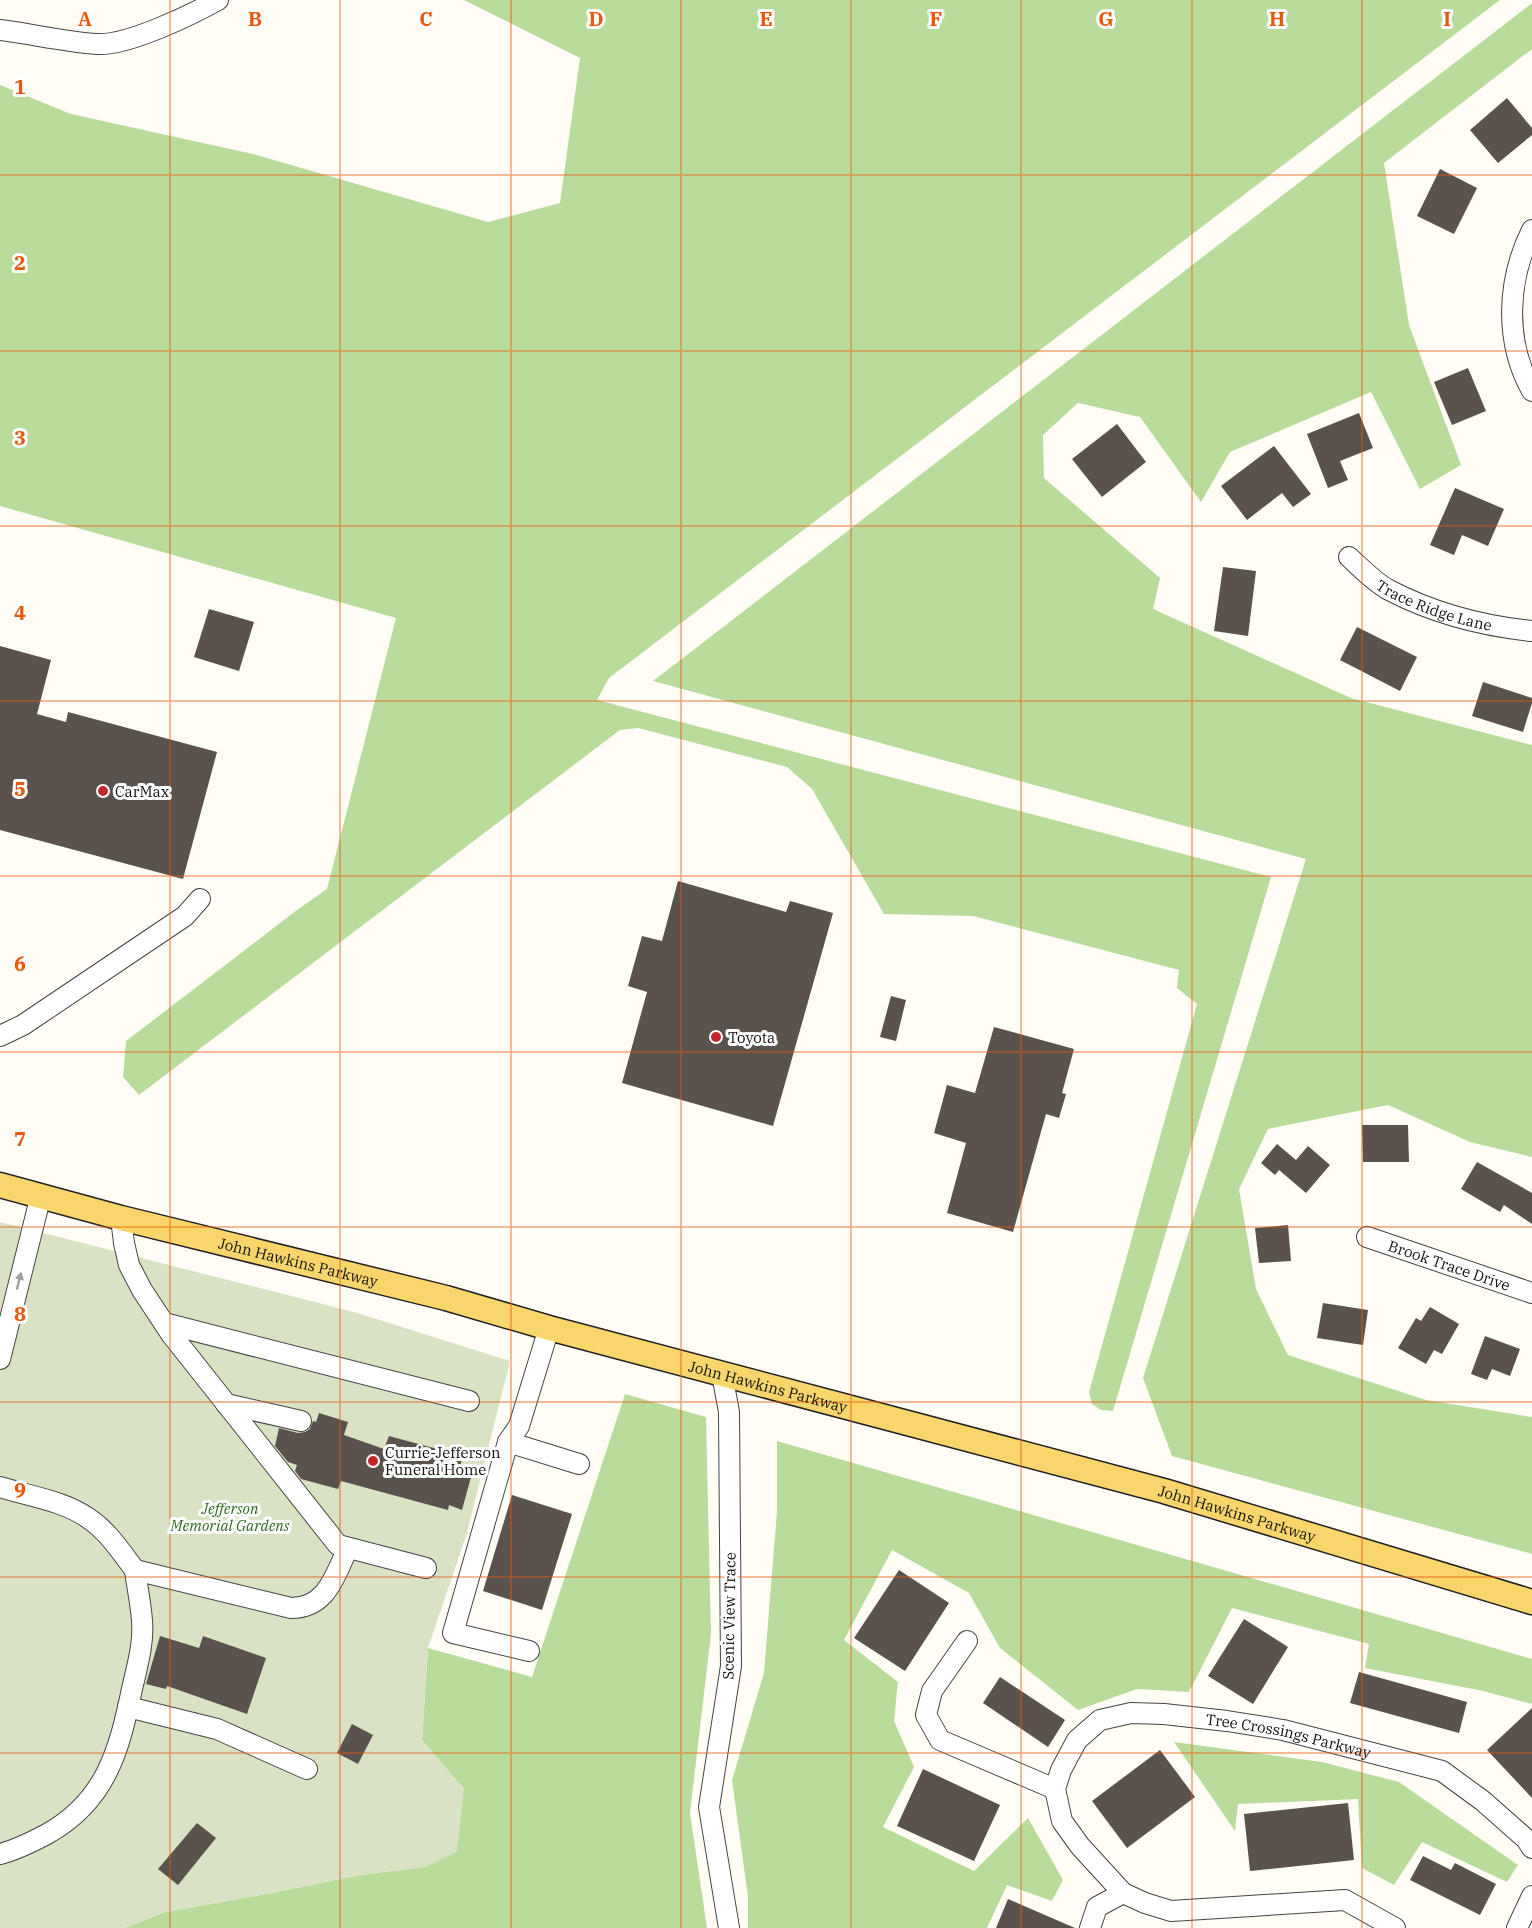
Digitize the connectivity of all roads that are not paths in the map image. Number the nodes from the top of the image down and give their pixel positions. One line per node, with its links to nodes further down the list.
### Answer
1 (218, 0): 2 (street)
2 (0, 30)
3 (1532, 230): 4 (street)
4 (1532, 391)
5 (1349, 557): 6 (street, Trace Ridge Lane)
6 (1532, 631)
7 (200, 899): 8 (street)
8 (0, 1036)
9 (0, 1185): 10 (main road, John Hawkins Parkway)
10 (41, 1195): 11 (main road, John Hawkins Parkway); 16 (street, one-way to 10)
11 (122, 1218): 14 (street); 15 (main road, John Hawkins Parkway)
12 (1367, 1237): 13 (street, Brook Trace Drive)
13 (1532, 1293)
14 (164, 1323): 18 (street); 19 (street)
15 (549, 1328): 17 (main road, John Hawkins Parkway); 21 (street)
16 (0, 1359)
17 (722, 1374): 27 (main road, John Hawkins Parkway); 37 (street, Scenic View Trace)
18 (469, 1401)
19 (226, 1404): 20 (street); 24 (street)
20 (301, 1421)
21 (508, 1442): 22 (street); 29 (street)
22 (579, 1464)
23 (0, 1487): 26 (street)
24 (348, 1548): 25 (street); 26 (street)
25 (426, 1568)
26 (135, 1570): 30 (street)
27 (1532, 1602)
28 (967, 1641): 32 (street)
29 (529, 1651)
30 (128, 1707): 31 (street); 34 (street)
31 (307, 1769)
32 (1055, 1790): 33 (street, Tree Crossings Parkway); 35 (street)
33 (1532, 1848)
34 (0, 1854)
35 (1123, 1893): 38 (street); 39 (street)
36 (1532, 1896): 40 (street)
37 (729, 1928)
38 (1090, 1928)
39 (1395, 1928)
40 (1517, 1928)

